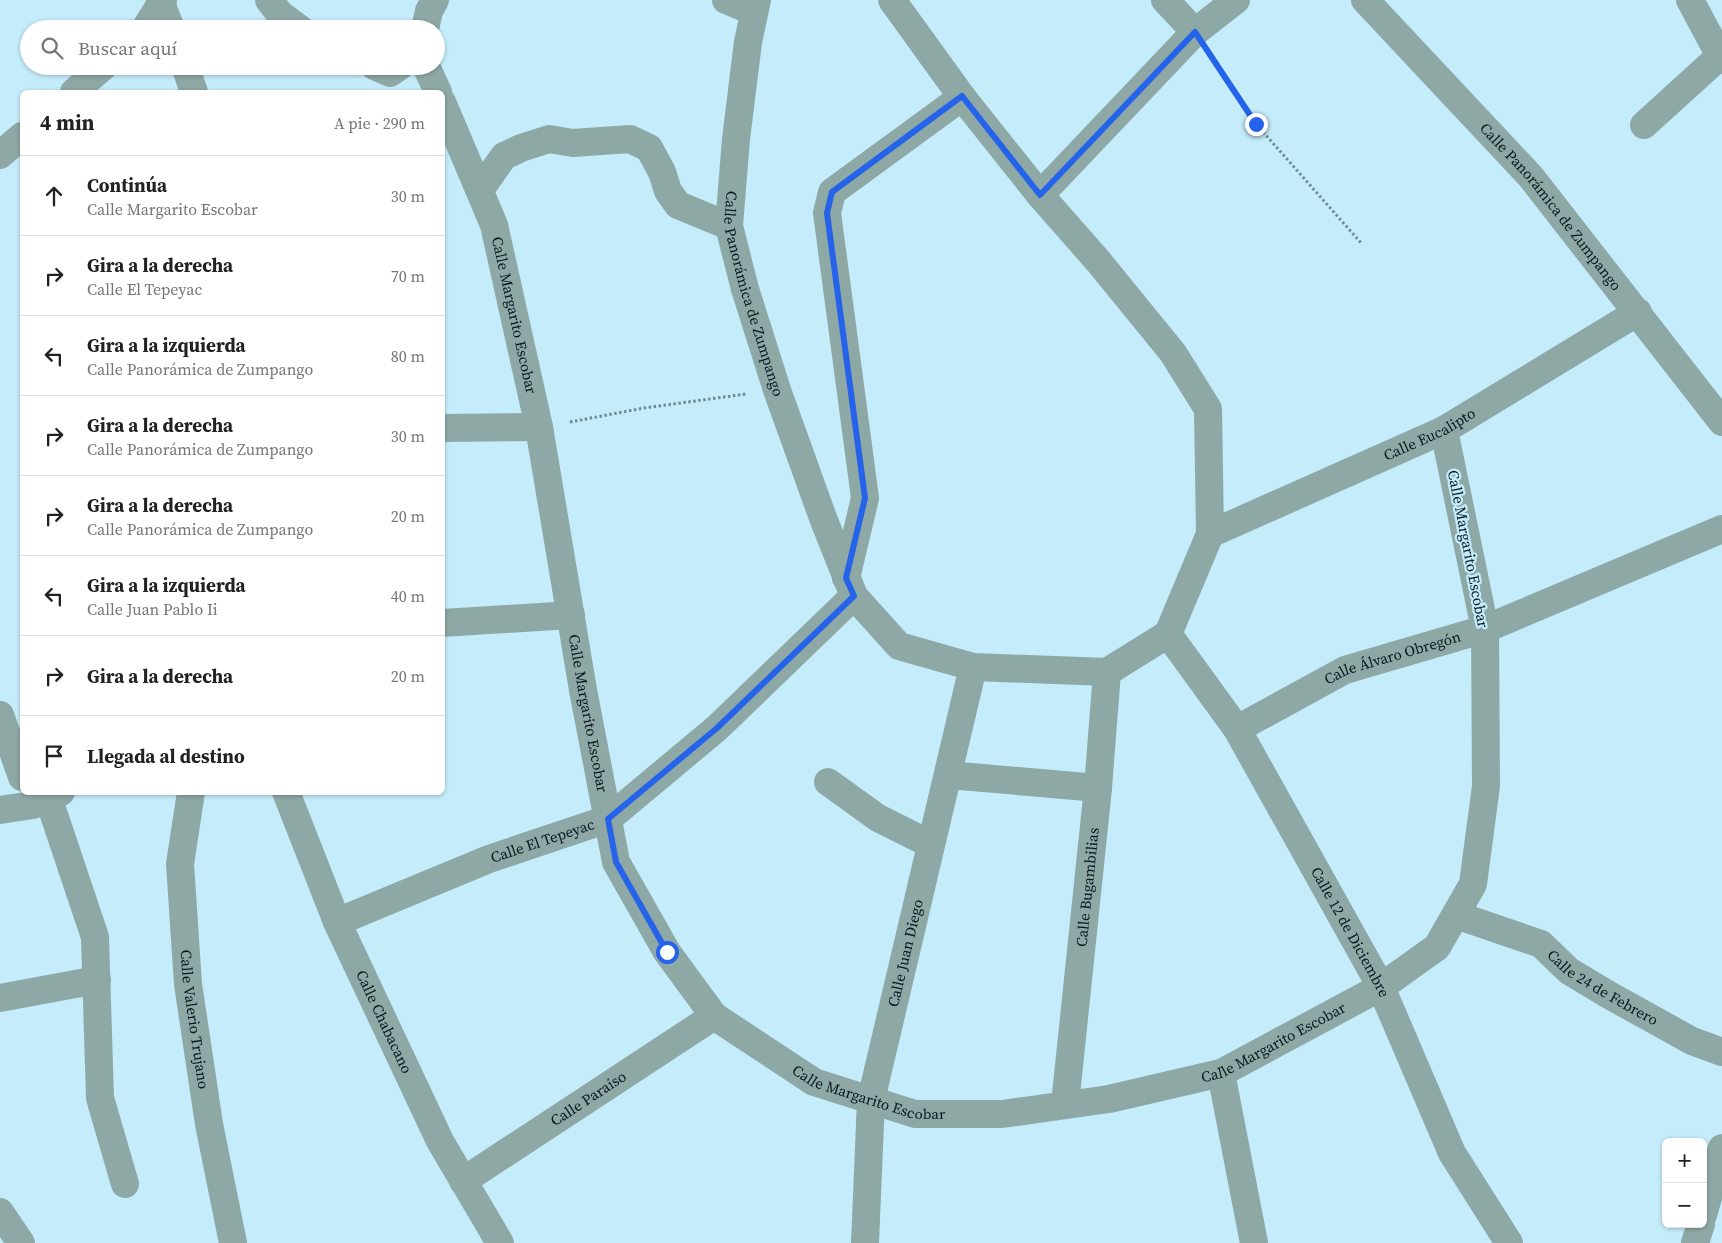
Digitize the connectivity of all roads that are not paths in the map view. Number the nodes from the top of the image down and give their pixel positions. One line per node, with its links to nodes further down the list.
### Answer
1 (269, 0): 13 (street)
2 (435, 0): 14 (street)
3 (726, 0): 10 (street)
4 (892, 0): 23 (street)
5 (1165, 0): 15 (street)
6 (1236, 0): 15 (street)
7 (1365, 0): 31 (street, Calle Panorámica de Zumpango)
8 (1690, 0): 16 (street)
9 (162, 1): 11 (street); 12 (street)
10 (756, 6): 30 (street, Calle Panorámica de Zumpango)
11 (150, 20)
12 (168, 20)
13 (288, 20)
14 (427, 20)
15 (1195, 32): 29 (street)
16 (1721, 57): 25 (street)
17 (94, 75): 20 (street)
18 (188, 75): 21 (street)
19 (430, 75): 22 (street)
20 (76, 90)
21 (193, 90)
22 (437, 90)
23 (962, 96): 29 (street); 38 (street)
24 (445, 109): 28 (street, Calle Margarito Escobar)
25 (1644, 126)
26 (20, 138): 27 (street)
27 (0, 155)
28 (480, 190): 30 (street); 33 (street, Calle Margarito Escobar)
29 (1040, 195): 37 (street)
30 (729, 226): 38 (street, Calle Panorámica de Zumpango)
31 (1638, 312): 32 (street, Calle Panorámica de Zumpango); 35 (street, Calle Eucalipto)
32 (1722, 422)
33 (539, 427): 34 (street); 39 (street, Calle Margarito Escobar)
34 (445, 428)
35 (1444, 430): 37 (street, Calle Eucalipto); 41 (street, Calle Margarito Escobar)
36 (1722, 529): 41 (street, Calle Álvaro Obregón)
37 (1210, 534): 42 (street)
38 (850, 587): 43 (street, Calle Panorámica de Zumpango); 55 (street, Calle El Tepeyac)
39 (571, 614): 40 (street); 55 (street, Calle Margarito Escobar)
40 (445, 623)
41 (1485, 629): 46 (street, Calle Álvaro Obregón); 57 (street, Calle Margarito Escobar)
42 (1168, 634): 44 (street); 46 (street, Calle 12 de Diciembre)
43 (973, 666): 44 (street, Calle Panorámica de Zumpango); 48 (street, Calle Juan Diego)
44 (1107, 672): 50 (street, Calle Bugambilias)
45 (0, 714): 47 (street)
46 (1237, 729): 60 (street, Calle 12 de Diciembre)
47 (20, 771)
48 (948, 775): 50 (street); 56 (street, Calle Juan Diego)
49 (828, 782): 56 (street)
50 (1098, 788): 66 (street, Calle Bugambilias)
51 (191, 795): 74 (street, Calle Valerio Trujano)
52 (287, 795): 58 (street, Calle Chabacano)
53 (43, 797): 54 (street); 59 (street)
54 (0, 810)
55 (608, 819): 58 (street, Calle El Tepeyac); 62 (street, Calle Margarito Escobar)
56 (930, 844): 65 (street, Calle Juan Diego)
57 (1456, 914): 60 (street, Calle Margarito Escobar); 63 (street, Calle 24 de Febrero)
58 (336, 922): 68 (street, Calle Chabacano)
59 (97, 980): 61 (street); 69 (street)
60 (1381, 987): 64 (street, Calle Margarito Escobar); 78 (street, Calle 12 de Diciembre)
61 (0, 998)
62 (714, 1016): 65 (street, Calle Margarito Escobar); 68 (street, Calle Paraíso)
63 (1722, 1052)
64 (1221, 1073): 66 (street, Calle Margarito Escobar); 77 (street)
65 (871, 1100): 66 (street, Calle Margarito Escobar); 76 (street, Calle Juan Diego)
66 (1065, 1104)
67 (1722, 1148): 70 (street)
68 (463, 1181): 75 (street, Calle Chabacano)
69 (124, 1184)
70 (1707, 1201)
71 (0, 1212): 73 (street)
72 (1699, 1228): 79 (street)
73 (21, 1243)
74 (233, 1243)
75 (500, 1243)
76 (865, 1243)
77 (1254, 1243)
78 (1510, 1243)
79 (1695, 1243)

